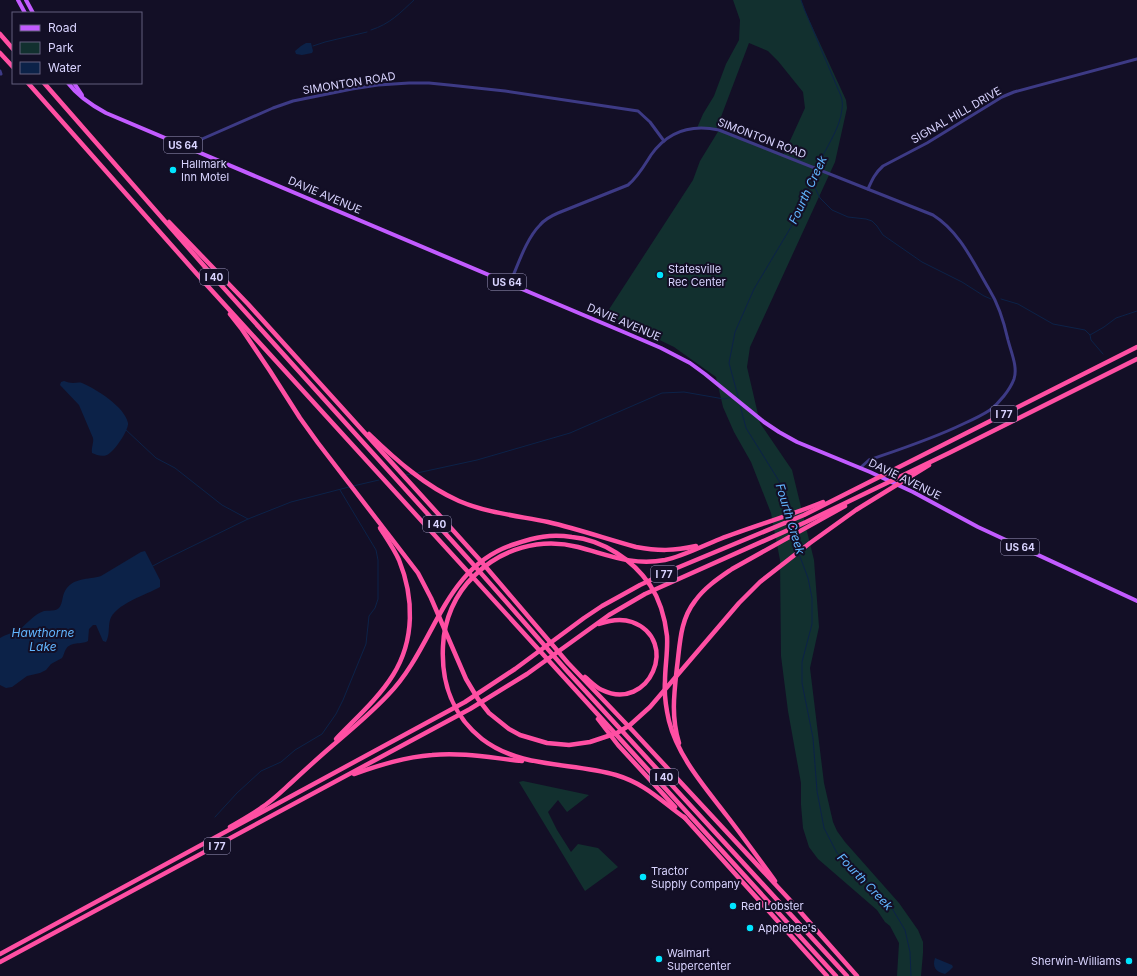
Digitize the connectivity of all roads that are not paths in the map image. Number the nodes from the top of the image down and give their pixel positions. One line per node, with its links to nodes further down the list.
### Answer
1 (18, 0): 3 (main road)
2 (26, 0): 4 (main road)
3 (24, 12)
4 (32, 12)
5 (0, 34): 6 (highway)
6 (12, 48)
7 (0, 53): 9 (highway)
8 (1137, 59): 18 (street, SIGNAL HILL DRIVE)
9 (12, 66)
10 (29, 84): 19 (highway, I 40)
11 (45, 84): 17 (highway, I 40)
12 (69, 84): 14 (main road, US 64)
13 (75, 84): 14 (main road, US 64)
14 (83, 97): 16 (main road, DAVIE AVENUE / US 64)
15 (664, 141): 16 (street, SIMONTON ROAD); 18 (street, SIMONTON ROAD); 20 (street)
16 (186, 146): 20 (main road, DAVIE AVENUE / US 64)
17 (121, 171): 23 (highway); 46 (highway, I 40)
18 (868, 190): 25 (street, SIMONTON ROAD)
19 (204, 282): 27 (highway); 33 (highway, I 40)
20 (510, 283): 25 (main road, DAVIE AVENUE / US 64)
21 (1137, 347): 28 (highway, I 77)
22 (1137, 359): 24 (highway, I 77)
23 (310, 373): 29 (highway); 32 (highway)
24 (948, 453): 26 (highway, I 77); 27 (highway)
25 (860, 468): 30 (main road, DAVIE AVENUE / US 64)
26 (883, 485): 31 (highway, I 77); 34 (highway)
27 (370, 512): 35 (highway)
28 (804, 512): 29 (highway); 39 (highway, I 77)
29 (721, 539): 36 (highway)
30 (1137, 601)
31 (586, 630): 32 (highway); 37 (highway, I 77)
32 (568, 663): 40 (highway)
33 (577, 692): 38 (highway); 45 (highway, I 40)
34 (685, 758): 35 (highway); 40 (highway)
35 (312, 764): 39 (highway)
36 (556, 765): 37 (highway); 38 (highway)
37 (339, 780): 43 (highway, I 77)
38 (685, 818): 44 (highway)
39 (220, 836): 41 (highway, I 77)
40 (788, 898): 42 (highway)
41 (0, 954)
42 (842, 959): 47 (highway); 48 (highway)
43 (0, 962)
44 (827, 976)
45 (836, 976)
46 (848, 976)
47 (858, 976)
48 (861, 976)

